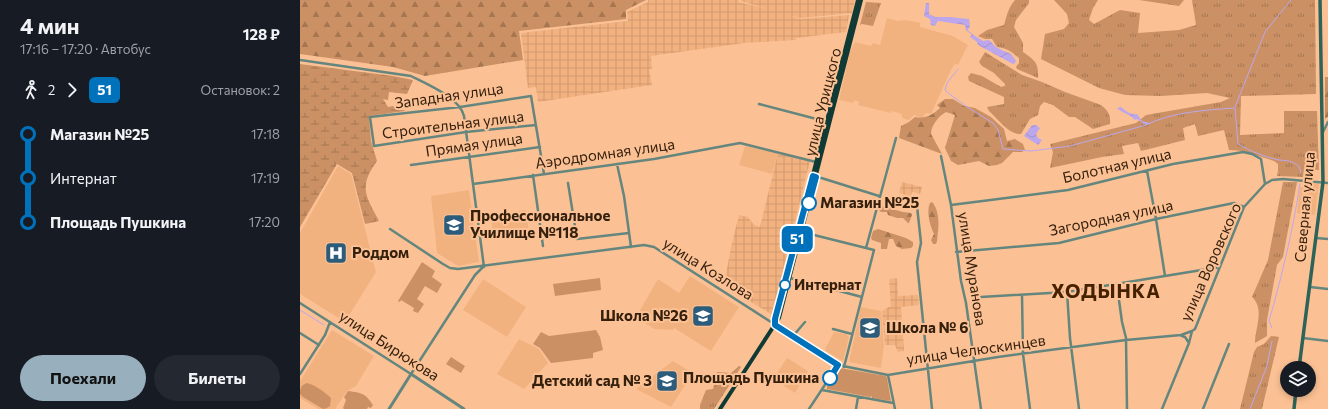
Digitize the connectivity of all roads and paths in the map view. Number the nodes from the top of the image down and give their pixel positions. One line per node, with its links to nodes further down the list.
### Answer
1 (858, 0): 7 (highway, улица Урицкого)
2 (861, 0): 7 (highway, улица Урицкого)
3 (1320, 0): 11 (main road, Северная улица)
4 (300, 60): 6 (street)
5 (759, 104): 7 (street)
6 (460, 107): 9 (street, Западная улица); 10 (street); 13 (street, Западная улица)
7 (828, 122): 17 (highway, улица Урицкого); 23 (highway, улица Урицкого)
8 (1328, 122): 11 (street)
9 (536, 125): 10 (street, Строительная улица); 14 (street)
10 (466, 132): 13 (street, Строительная улица); 15 (street)
11 (1322, 134): 24 (main road, Северная улица)
12 (896, 138): 29 (street)
13 (374, 146)
14 (540, 147): 15 (street, Прямая улица); 21 (street)
15 (468, 156): 19 (street, Прямая улица); 27 (street)
16 (941, 156): 31 (street, улица Муранова)
17 (816, 162): 18 (street, Аэродромная улица); 23 (highway, улица Урицкого)
18 (617, 164): 21 (street, Аэродромная улица); 36 (street)
19 (411, 165)
20 (1147, 171): 28 (street, Болотная улица); 31 (street, Болотная улица); 33 (street)
21 (544, 174): 22 (street, Аэродромная улица)
22 (533, 175): 27 (street, Аэродромная улица); 39 (street)
23 (814, 176): 29 (street); 35 (highway, улица Урицкого); 57 (highway, улица Урицкого)
24 (1323, 182): 26 (street); 28 (street); 37 (main road, Северная улица)
25 (568, 183): 36 (street)
26 (1328, 183)
27 (473, 184): 43 (street)
28 (1265, 184): 32 (street, улица Воровского)
29 (879, 196): 41 (street)
30 (916, 197): 76 (street)
31 (951, 205): 42 (street, улица Муранова)
32 (1244, 207): 33 (street, Загородная улица); 44 (street, улица Воровского)
33 (1156, 219): 42 (street, Загородная улица); 45 (street)
34 (390, 229): 43 (street, улица Козлова)
35 (802, 232): 41 (street); 46 (highway, улица Урицкого)
36 (630, 234): 40 (street)
37 (1316, 238): 38 (street); 48 (main road, Северная улица)
38 (1328, 239)
39 (543, 246)
40 (632, 247): 43 (street, улица Козлова); 57 (street, улица Козлова)
41 (866, 248): 52 (street)
42 (956, 252): 72 (street, улица Муранова)
43 (484, 267): 78 (street)
44 (1220, 267): 45 (street); 59 (street, улица Воровского)
45 (1165, 276): 47 (street)
46 (790, 278): 52 (street); 57 (highway, улица Урицкого)
47 (1114, 284): 50 (street); 65 (street)
48 (1310, 287): 49 (street); 64 (main road, Северная улица)
49 (1328, 290)
50 (1067, 292): 51 (street); 70 (street)
51 (1022, 295): 53 (street); 71 (street)
52 (862, 297): 61 (street)
53 (981, 297)
54 (300, 303): 55 (street, улица Бирюкова)
55 (330, 322): 69 (street); 78 (street, улица Бирюкова)
56 (805, 322): 62 (street)
57 (775, 325): 62 (street, улица Челюскинцев); 86 (highway, улица Урицкого)
58 (833, 329): 61 (street)
59 (1192, 331): 63 (street, улица Челюскинцев); 67 (street, улица Воровского)
60 (300, 333): 69 (street)
61 (852, 334): 75 (street)
62 (792, 336): 74 (street, улица Челюскинцев)
63 (1181, 336): 65 (street, улица Челюскинцев); 67 (street)
64 (1303, 338): 66 (street); 73 (main road, Северная улица)
65 (1126, 340): 70 (street, улица Челюскинцев); 94 (street)
66 (1328, 341)
67 (1189, 343): 95 (street, улица Воровского)
68 (1229, 344): 96 (street)
69 (319, 345): 77 (street)
70 (1072, 348): 71 (street, улица Челюскинцев); 93 (street)
71 (1022, 354): 72 (street, улица Челюскинцев); 92 (street)
72 (975, 360): 76 (street, улица Челюскинцев); 91 (street, улица Муранова)
73 (1300, 361)
74 (838, 365): 75 (street, улица Челюскинцев); 80 (street)
75 (844, 367): 79 (street, улица Челюскинцев)
76 (928, 368): 79 (street, улица Челюскинцев); 90 (street)
77 (300, 374)
78 (411, 374): 84 (street); 85 (street, улица Бирюкова)
79 (888, 375): 83 (street)
80 (822, 390): 81 (street); 87 (street)
81 (858, 397): 83 (street); 88 (street)
82 (1295, 397): 97 (main road)
83 (893, 403): 89 (street)
84 (389, 409)
85 (464, 409)
86 (720, 409)
87 (809, 409)
88 (856, 409)
89 (895, 409)
90 (932, 409)
91 (981, 409)
92 (1030, 409)
93 (1079, 409)
94 (1127, 409)
95 (1162, 409)
96 (1203, 409)
97 (1294, 409)

